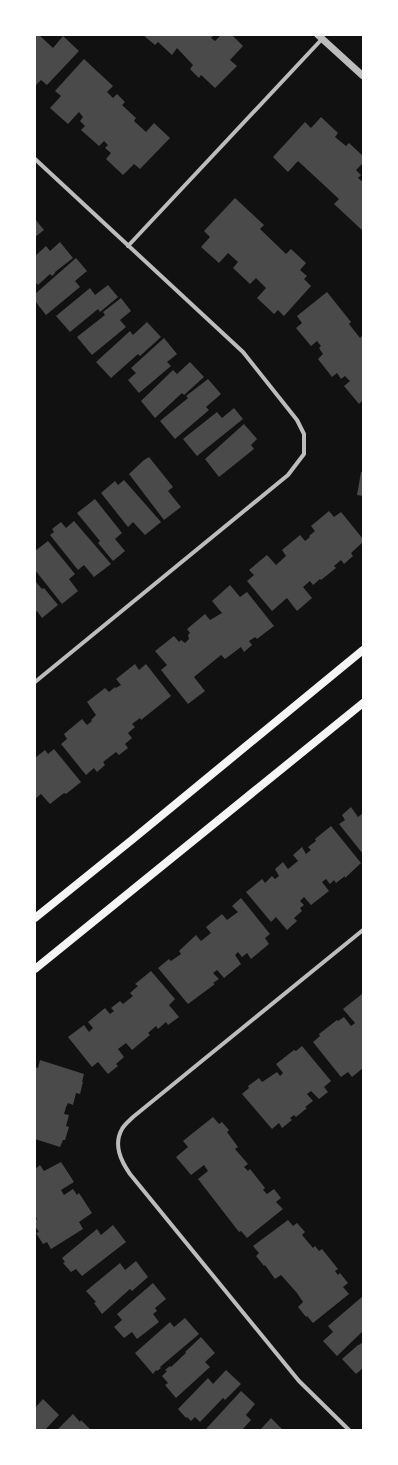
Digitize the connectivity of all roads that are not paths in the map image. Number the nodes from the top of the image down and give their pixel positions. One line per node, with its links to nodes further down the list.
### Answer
1 (320, 37): 2 (street); 4 (street)
2 (363, 76)
3 (35, 159): 4 (street)
4 (128, 246): 6 (street)
5 (363, 650): 8 (main road)
6 (35, 682)
7 (363, 703): 10 (main road)
8 (35, 918)
9 (363, 930): 11 (street)
10 (35, 969)
11 (349, 1430)

